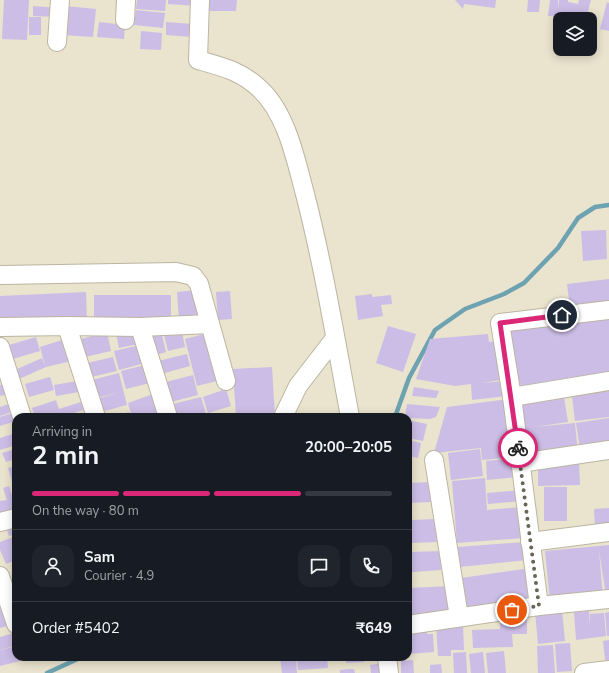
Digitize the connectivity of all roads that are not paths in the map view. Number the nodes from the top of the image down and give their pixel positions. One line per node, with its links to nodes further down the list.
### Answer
1 (60, 0): 5 (street)
2 (126, 0): 4 (street)
3 (200, 0): 12 (street)
4 (125, 20)
5 (57, 42)
6 (0, 275): 8 (street)
7 (609, 310): 16 (street)
8 (210, 324): 10 (street); 14 (street)
9 (67, 326): 10 (street); 11 (street); 18 (street)
10 (140, 327): 19 (street)
11 (0, 328)
12 (335, 338): 20 (street); 21 (street)
13 (0, 347): 17 (street)
14 (226, 381)
15 (609, 381): 16 (street)
16 (512, 397): 24 (street)
17 (21, 413)
18 (95, 413)
19 (167, 413)
20 (285, 413)
21 (349, 413)
22 (609, 450): 24 (street)
23 (434, 460): 33 (street)
24 (520, 463): 28 (street)
25 (12, 519): 26 (street)
26 (0, 522)
27 (609, 532): 28 (street)
28 (530, 542): 31 (street)
29 (0, 576): 32 (street)
30 (609, 599): 31 (street)
31 (539, 606): 33 (street)
32 (12, 612)
33 (459, 617): 34 (street)
34 (412, 624)
35 (388, 661): 37 (street)
36 (609, 670): 38 (street)
37 (389, 673)
38 (584, 673)

